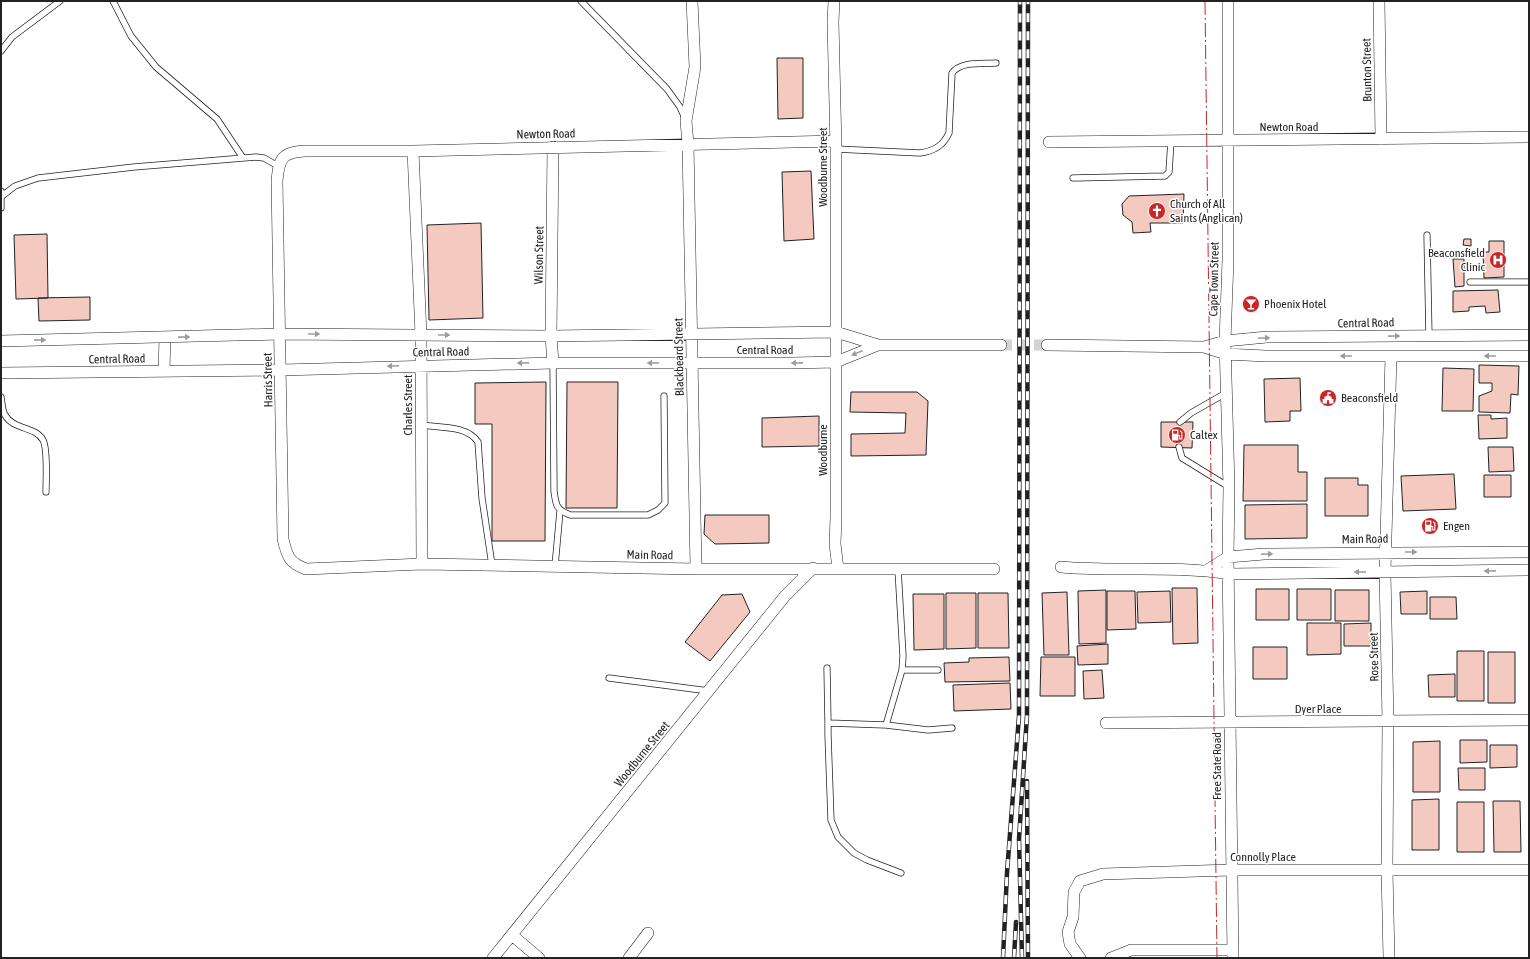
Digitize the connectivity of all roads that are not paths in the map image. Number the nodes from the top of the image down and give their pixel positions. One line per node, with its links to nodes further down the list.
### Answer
1 (60, 1): 8 (lane)
2 (113, 1): 20 (lane)
3 (581, 1): 10 (lane)
4 (692, 1): 10 (street, Blackbeard Street)
5 (834, 1): 17 (street, Woodburne Street)
6 (1228, 1): 13 (street, Cape Town Street)
7 (1379, 1): 12 (street, Brunton Street)
8 (1, 50)
9 (996, 64): 17 (lane)
10 (686, 121): 16 (street, Blackbeard Street)
11 (1529, 138): 12 (street, Newton Road)
12 (1381, 139): 13 (street, Newton Road)
13 (1228, 140): 14 (street, Newton Road); 37 (street, Cape Town Street)
14 (1171, 141): 15 (street, Newton Road); 22 (lane)
15 (1049, 142)
16 (688, 144): 17 (street, Newton Road); 18 (street, Newton Road); 29 (street, Blackbeard Street)
17 (836, 145): 28 (street, Woodburne Street)
18 (553, 147): 19 (street, Newton Road); 33 (street, Wilson Street)
19 (413, 151): 21 (street, Newton Road); 31 (street, Charles Street)
20 (243, 158): 21 (lane); 23 (lane)
21 (278, 166): 30 (street, Harris Street)
22 (1073, 178)
23 (1, 193): 24 (lane)
24 (1, 208)
25 (1428, 235): 34 (lane)
26 (1470, 282): 27 (lane)
27 (1529, 282)
28 (836, 332): 29 (street, Central Road); 38 (street, Central Road); 45 (street, Woodburne)
29 (691, 333): 33 (street, Central Road); 47 (street, Blackbeard Street)
30 (280, 334): 31 (street, Central Road, one-way to 31); 35 (street, Central Road, one-way to 30); 49 (street, Harris Street)
31 (421, 335): 33 (street, Central Road, one-way to 33); 48 (street, Charles Street)
32 (1529, 335): 34 (street, Central Road)
33 (552, 336): 46 (street, Wilson Street)
34 (1429, 336): 37 (street, Central Road, one-way to 34)
35 (165, 337): 36 (street, Central Road, one-way to 35); 50 (street)
36 (1, 341)
37 (1225, 341): 41 (street, Central Road); 42 (street, Cape Town Street)
38 (878, 345): 39 (street, Central Road); 45 (street, Central Road, one-way to 45)
39 (1002, 345)
40 (1047, 345): 41 (street, Central Road)
41 (1204, 347): 42 (street, Central Road)
42 (1226, 354): 43 (street, Central Road, one-way to 42); 52 (street, Cape Town Street)
43 (1391, 356): 44 (street, Central Road, one-way to 43); 61 (street, Rose Street)
44 (1529, 356)
45 (836, 362): 47 (street, Central Road, one-way to 47); 69 (street, Woodburne)
46 (553, 363): 47 (street, Central Road, one-way to 46); 48 (street, Central Road, one-way to 48); 60 (lane)
47 (692, 363): 71 (street, Blackbeard Street)
48 (421, 366): 49 (street, Central Road, one-way to 49); 56 (street, Charles Street)
49 (281, 370): 50 (street, Central Road); 70 (street, Harris Street)
50 (164, 371): 51 (street, Central Road)
51 (1, 373)
52 (1226, 393): 55 (lane); 58 (street, Cape Town Street)
53 (664, 396): 60 (lane)
54 (1, 397): 59 (lane)
55 (1180, 422)
56 (421, 425): 64 (street, Charles Street); 65 (lane)
57 (1179, 447): 58 (lane)
58 (1229, 487): 63 (street, Cape Town Street)
59 (46, 492)
60 (560, 510): 66 (lane)
61 (1386, 552): 62 (street, Main Road, one-way to 62); 63 (street, Main Road, one-way to 61); 76 (street, Rose Street)
62 (1529, 552)
63 (1228, 557): 75 (street, Main Road); 77 (street, Free State Road)
64 (422, 564): 65 (street, Main Road); 70 (street, Main Road)
65 (492, 565): 66 (street, Main Road)
66 (555, 566): 71 (street, Main Road)
67 (1061, 567): 75 (street)
68 (813, 568): 69 (street, Main Road); 71 (street, Main Road); 82 (street, Woodburne Street)
69 (838, 568): 72 (street, Main Road)
70 (306, 569)
71 (696, 569)
72 (898, 569): 73 (street, Main Road); 79 (lane)
73 (994, 569)
74 (1529, 570): 76 (street, one-way to 76)
75 (1206, 571): 77 (street)
76 (1386, 572): 77 (street, one-way to 77); 84 (street, Rose Street)
77 (1229, 574): 86 (street, Free State Road)
78 (827, 668): 85 (lane)
79 (902, 670): 80 (lane); 88 (lane)
80 (938, 670)
81 (608, 678): 82 (lane)
82 (709, 691): 95 (street, Woodburne Street)
83 (1529, 720): 84 (street, Dyer Place)
84 (1388, 722): 86 (street, Dyer Place); 91 (street, Rose Street)
85 (828, 723): 88 (lane); 93 (lane)
86 (1230, 723): 87 (street, Dyer Place); 90 (street, Free State Road)
87 (1106, 724)
88 (886, 725): 89 (lane)
89 (952, 728)
90 (1231, 870): 91 (street, Connolly Place); 96 (street, Free State Road); 100 (street, Connolly Place)
91 (1387, 870): 92 (street, Connolly Place); 102 (street, Rose Street)
92 (1529, 870)
93 (901, 873)
94 (648, 933): 99 (street)
95 (512, 935): 97 (street, Woodburne Street); 98 (street)
96 (1233, 954): 101 (street)
97 (493, 958)
98 (539, 958)
99 (629, 958)
100 (1080, 958)
101 (1112, 958)
102 (1389, 958)

